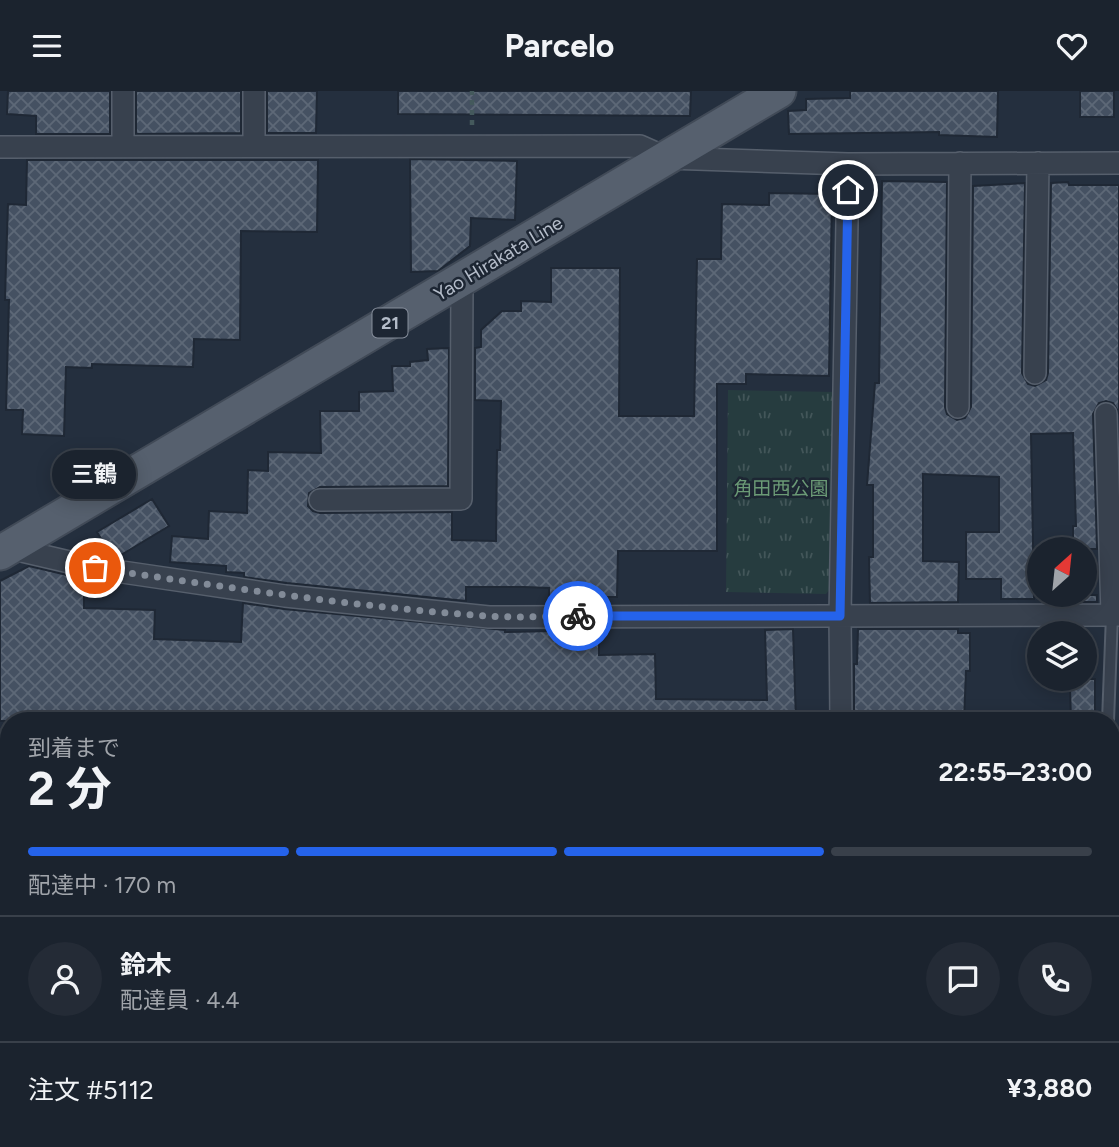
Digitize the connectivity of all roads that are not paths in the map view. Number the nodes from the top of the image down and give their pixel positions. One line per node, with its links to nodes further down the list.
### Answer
1 (123, 91): 6 (street)
2 (254, 91): 4 (street)
3 (779, 91): 7 (main road, Yao Hirakata Line / 21)
4 (254, 146): 6 (street); 7 (street)
5 (0, 147): 6 (street)
6 (123, 147)
7 (667, 158): 8 (street); 12 (main road, Yao Hirakata Line / 21)
8 (848, 163): 9 (street); 19 (street)
9 (960, 163): 10 (street); 14 (street)
10 (1038, 163): 11 (street); 13 (street)
11 (1119, 163)
12 (462, 280): 16 (street); 17 (main road, Yao Hirakata Line / 21)
13 (1035, 373)
14 (958, 407)
15 (1106, 414): 18 (street)
16 (320, 500)
17 (5, 551): 19 (street)
18 (1115, 615): 19 (street); 21 (lane)
19 (840, 616): 20 (street)
20 (841, 712)
21 (1109, 712)

